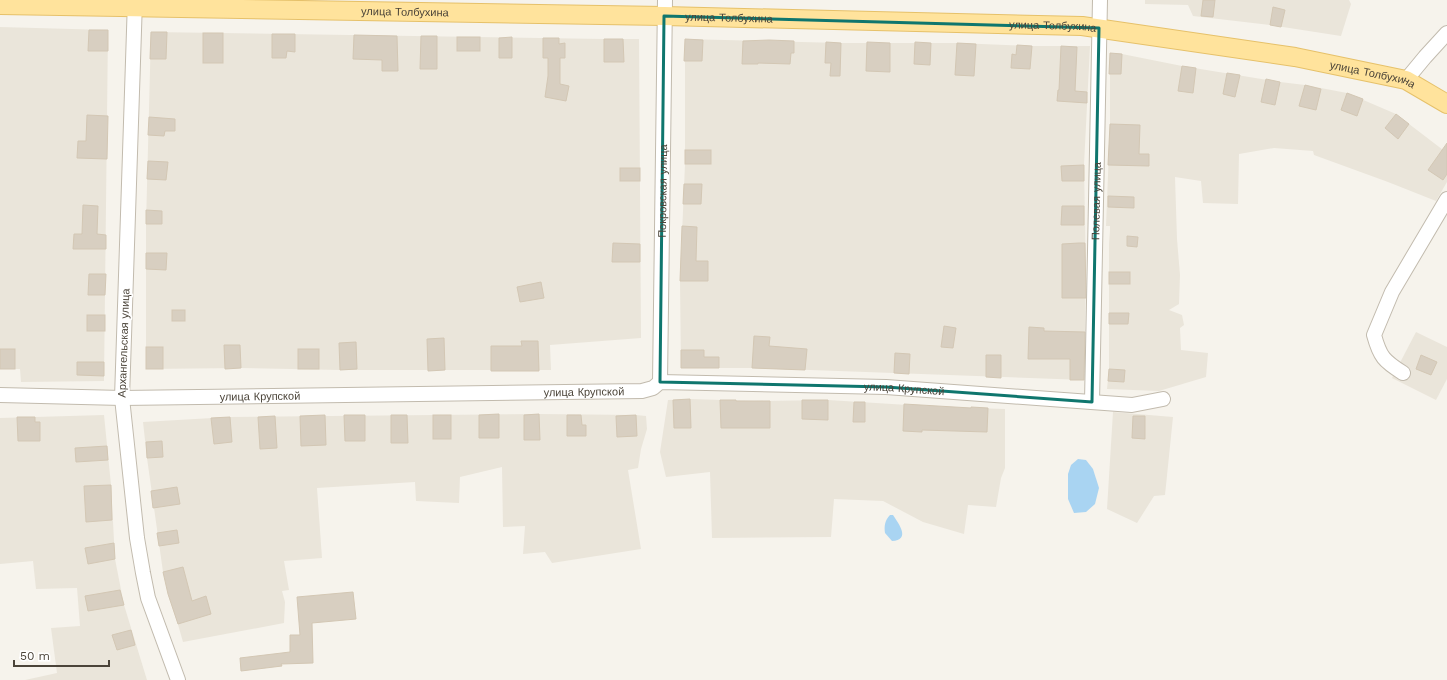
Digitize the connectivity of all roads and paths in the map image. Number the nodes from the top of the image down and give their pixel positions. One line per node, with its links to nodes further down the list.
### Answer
1 (1100, 0): 5 (street, Полевая улица)
2 (135, 4): 3 (main road, улица Толбухина); 4 (main road, улица Толбухина); 13 (street, Архангельская улица)
3 (0, 5)
4 (664, 8): 5 (main road, улица Толбухина); 11 (street, Покровская улица)
5 (1099, 28): 7 (main road, улица Толбухина); 15 (street, Полевая улица)
6 (1447, 33): 7 (street)
7 (1406, 80): 8 (main road, улица Толбухина)
8 (1447, 104)
9 (1447, 199): 10 (street)
10 (1403, 372)
11 (660, 382): 13 (street, улица Крупской); 15 (street, улица Крупской)
12 (0, 395): 13 (street, улица Крупской)
13 (122, 398): 16 (street, Архангельская улица)
14 (1163, 399): 15 (street, улица Крупской)
15 (1092, 402)
16 (178, 680)

